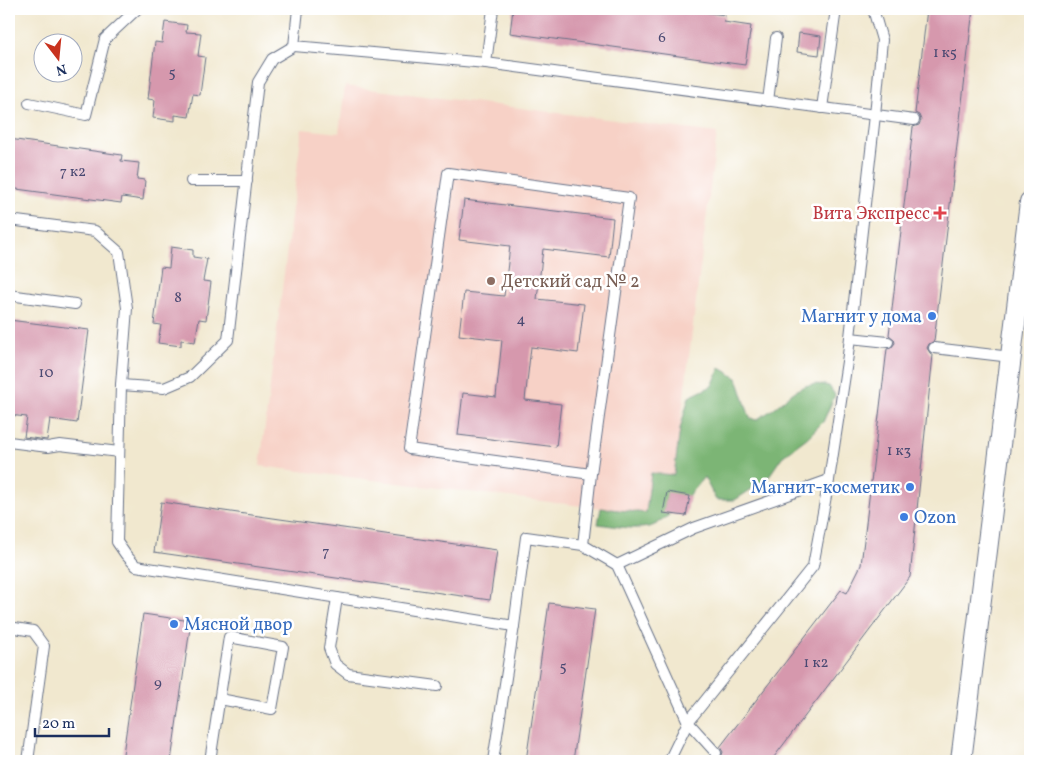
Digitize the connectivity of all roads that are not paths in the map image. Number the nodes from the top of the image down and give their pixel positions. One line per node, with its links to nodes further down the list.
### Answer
1 (137, 9): 10 (lane)
2 (298, 9): 7 (lane)
3 (493, 9): 8 (lane)
4 (836, 9): 11 (lane)
5 (873, 9): 12 (lane)
6 (776, 38): 9 (lane)
7 (294, 46): 8 (lane); 15 (lane)
8 (486, 63): 9 (lane)
9 (768, 101): 11 (lane)
10 (29, 103)
11 (822, 108): 12 (lane)
12 (875, 115): 13 (lane); 20 (lane)
13 (914, 120)
14 (191, 181): 15 (lane)
15 (247, 181): 24 (lane)
16 (1030, 202): 23 (street)
17 (9, 220): 24 (lane)
18 (9, 295): 19 (lane)
19 (75, 304)
20 (850, 338): 21 (lane); 28 (lane)
21 (888, 342)
22 (934, 348): 23 (lane)
23 (1011, 357): 42 (street)
24 (121, 385): 26 (lane)
25 (9, 442): 26 (lane)
26 (119, 452): 31 (lane)
27 (591, 474): 27 (lane); 29 (lane)
28 (830, 480): 30 (lane); 36 (lane)
29 (583, 544): 30 (lane); 32 (lane)
30 (618, 565): 36 (lane)
31 (337, 598): 32 (lane); 34 (lane)
32 (514, 626): 40 (lane)
33 (9, 627): 38 (lane)
34 (437, 686)
35 (220, 699): 35 (lane); 39 (lane)
36 (688, 722): 37 (lane); 41 (lane)
37 (716, 753)
38 (28, 761)
39 (210, 761)
40 (493, 761)
41 (669, 761)
42 (961, 761)

